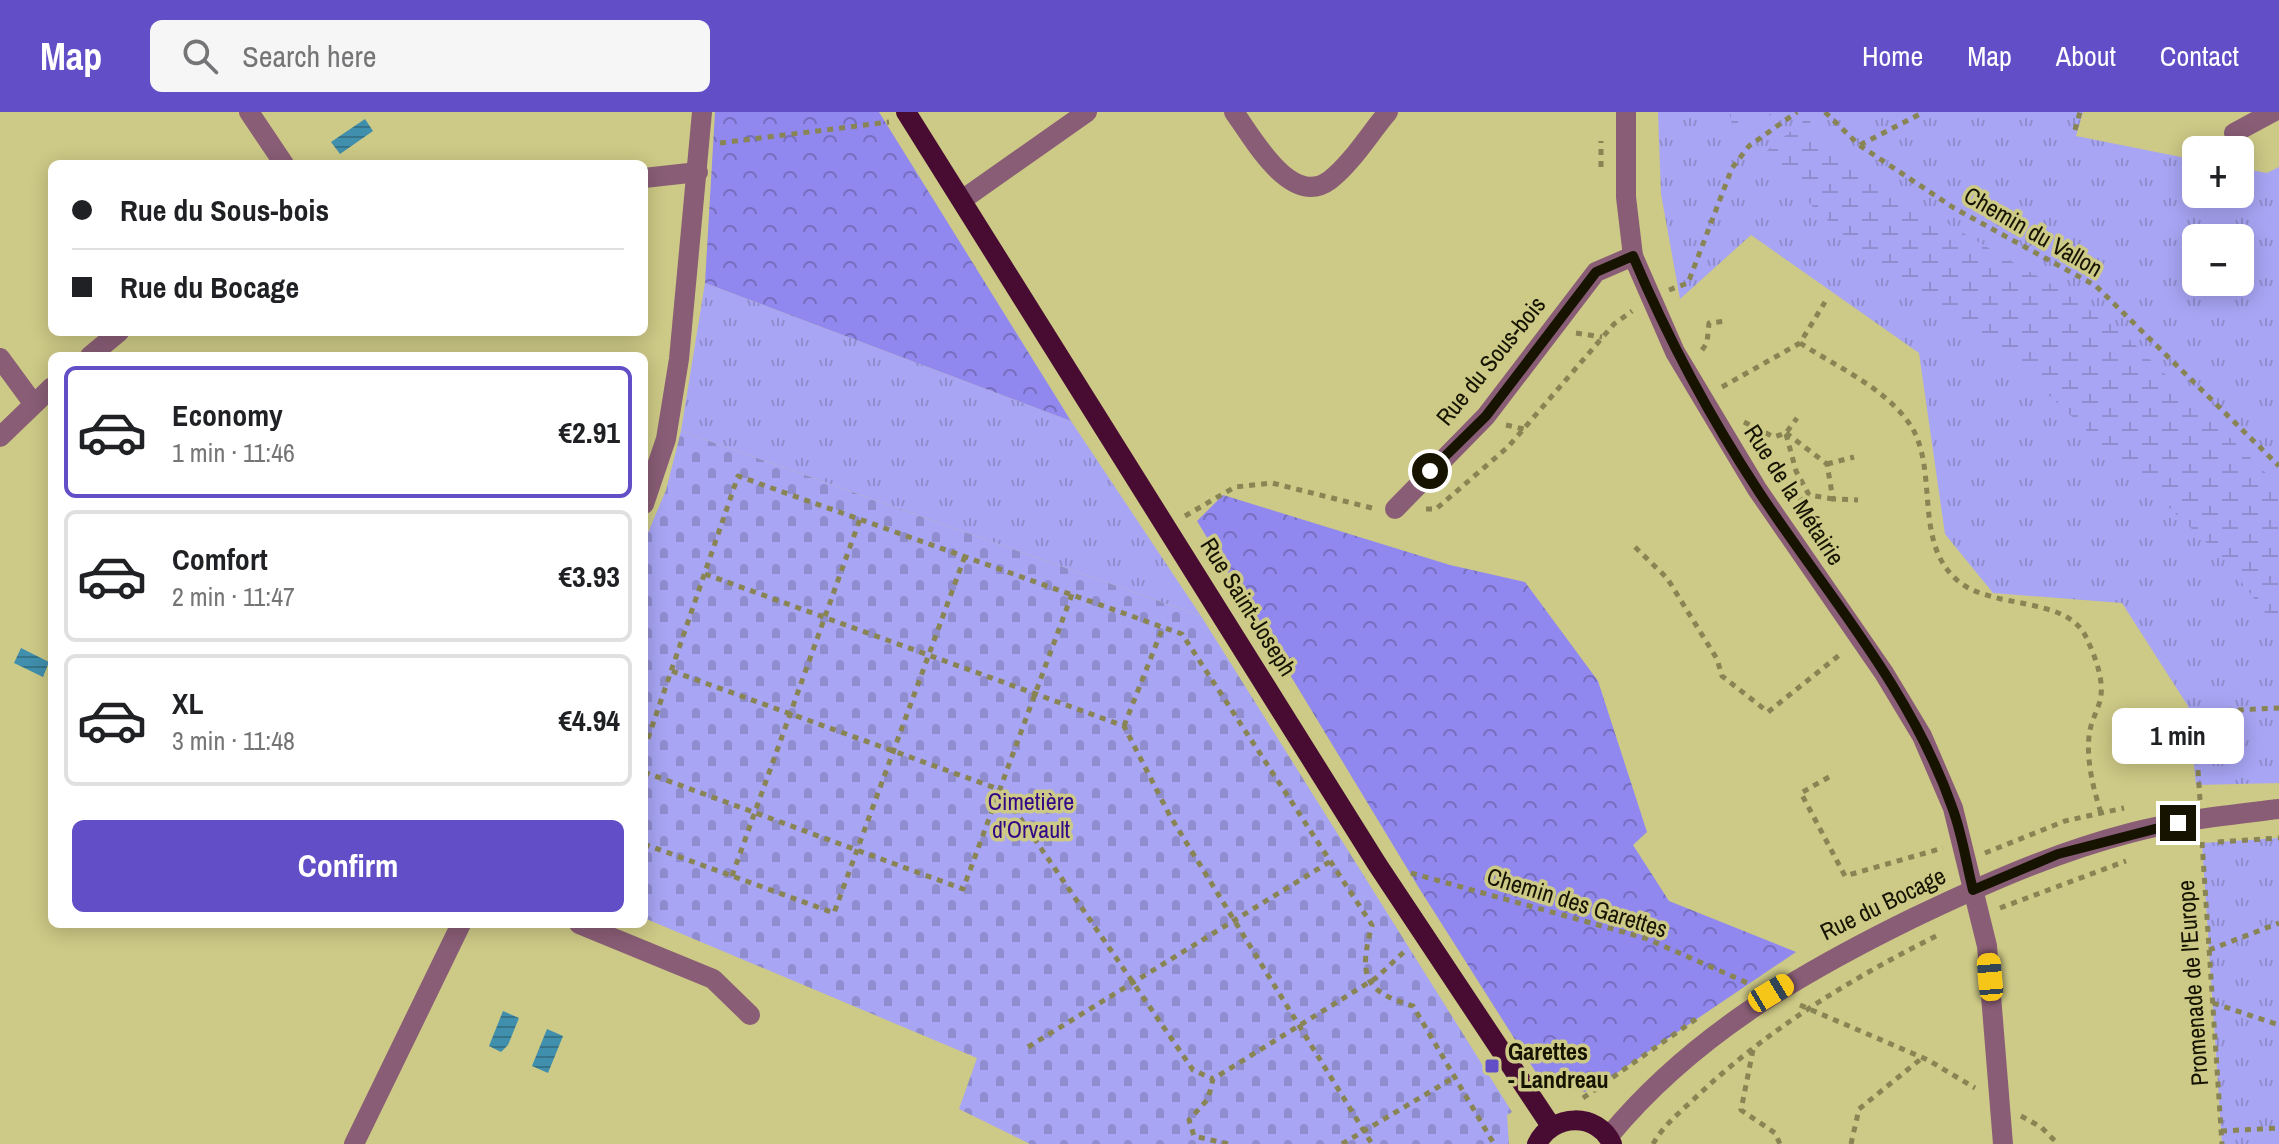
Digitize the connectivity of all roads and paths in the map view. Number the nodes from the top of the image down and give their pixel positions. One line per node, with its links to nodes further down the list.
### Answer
1 (249, 112): 16 (street)
2 (702, 112): 14 (street)
3 (1087, 112): 19 (street)
4 (1234, 112): 5 (street)
5 (1388, 112)
6 (1626, 112): 20 (street, Rue de la Métairie)
7 (1825, 112): 15 (path, Chemin du Vallon)
8 (1924, 112): 15 (path)
9 (2080, 112): 12 (path)
10 (2273, 112): 13 (street)
11 (899, 117): 14 (path); 19 (main road, Rue Saint-Joseph)
12 (2075, 130)
13 (2234, 133)
14 (699, 145): 17 (street)
15 (1859, 145): 37 (path, Chemin du Vallon)
16 (281, 160)
17 (698, 172): 18 (street); 38 (street)
18 (648, 178)
19 (962, 200): 75 (main road, Rue Saint-Joseph)
20 (1633, 256): 43 (street, Rue du Sous-bois); 51 (street, Rue de la Métairie)
21 (1825, 302): 24 (path)
22 (1728, 321): 25 (path)
23 (114, 336): 26 (street)
24 (1800, 343): 28 (path); 65 (path)
25 (1702, 350)
26 (95, 352)
27 (0, 358): 30 (street)
28 (1722, 387)
29 (48, 390): 30 (street)
30 (33, 403): 34 (street)
31 (1797, 418): 33 (path)
32 (1740, 420): 33 (path)
33 (1786, 433): 36 (path); 39 (path)
34 (0, 437)
35 (1854, 457): 36 (path)
36 (1827, 464): 40 (path)
37 (2279, 466)
38 (648, 492)
39 (1809, 495): 40 (path); 42 (path)
40 (1833, 499): 41 (path)
41 (1858, 500)
42 (1799, 502)
43 (1395, 509)
44 (860, 519): 46 (path); 47 (path); 49 (path)
45 (1635, 547): 51 (path)
46 (965, 556): 48 (path); 52 (path)
47 (705, 574): 49 (path); 53 (path)
48 (1072, 594): 50 (path); 54 (path)
49 (824, 616): 52 (path); 56 (path)
50 (1163, 627): 57 (path); 74 (path)
51 (1860, 639): 77 (street, Rue de la Métairie)
52 (930, 653): 54 (path); 59 (path)
53 (672, 671): 56 (path); 58 (path)
54 (1037, 693): 57 (path); 62 (path)
55 (2279, 708): 66 (path, Promenade de l'Europe)
56 (789, 714): 59 (path); 64 (path)
57 (1124, 726): 79 (path)
58 (648, 739)
59 (894, 752): 62 (path); 71 (path)
60 (648, 773): 64 (path)
61 (1829, 777): 73 (path)
62 (1001, 790): 71 (path); 86 (path)
63 (2279, 809): 66 (street, Rue du Bocage)
64 (754, 812): 71 (path); 76 (path)
65 (2101, 813)
66 (2201, 818): 68 (path, Promenade de l'Europe); 77 (street, Rue du Bocage)
67 (2279, 838): 68 (path)
68 (2202, 843): 70 (path); 85 (path, Promenade de l'Europe)
69 (648, 845): 76 (path)
70 (2187, 847)
71 (858, 850): 76 (path)
72 (2140, 856): 78 (path)
73 (1946, 860)
74 (1331, 861): 79 (path); 87 (path)
75 (1377, 864): 88 (path, Chemin des Garettes); 100 (main road, Rue Saint-Joseph)
76 (732, 876)
77 (1973, 890): 78 (street, Rue de la Métairie); 88 (street, Rue du Bocage)
78 (1981, 915): 99 (street, Rue de la Métairie)
79 (1234, 919): 86 (path); 93 (path)
80 (2279, 923): 85 (path)
81 (459, 928): 106 (street)
82 (589, 928): 91 (street)
83 (1946, 931): 90 (path)
84 (1406, 950): 87 (path)
85 (2209, 950): 89 (path, Promenade de l'Europe)
86 (1134, 981): 94 (path); 98 (path)
87 (1370, 982): 93 (path); 97 (path)
88 (1771, 993): 90 (path, Chemin des Garettes); 105 (street, Rue du Bocage)
89 (2213, 1003): 92 (path); 103 (path, Promenade de l'Europe)
90 (1808, 1009): 95 (path); 96 (path, Chemin des Garettes)
91 (750, 1015)
92 (2279, 1025)
93 (1300, 1026): 98 (path); 102 (path)
94 (1028, 1047)
95 (1753, 1049): 113 (path); 114 (path)
96 (1922, 1058): 99 (path, Chemin des Garettes); 115 (path)
97 (1455, 1077): 102 (path); 111 (path)
98 (1213, 1079): 104 (path)
99 (2000, 1103): 116 (street, Rue de la Métairie); 117 (path, Chemin des Garettes)
100 (1551, 1126): 105 (main road); 112 (main road)
101 (2279, 1128): 103 (path)
102 (1364, 1131): 109 (path); 110 (path)
103 (2221, 1131): 118 (path, Promenade de l'Europe)
104 (1194, 1136): 107 (path); 108 (path)
105 (1610, 1140)
106 (354, 1144)
107 (1190, 1144)
108 (1228, 1144)
109 (1342, 1144)
110 (1372, 1144)
111 (1494, 1144)
112 (1537, 1144)
113 (1653, 1144)
114 (1780, 1144)
115 (1851, 1144)
116 (2003, 1144)
117 (2058, 1144)
118 (2222, 1144)

